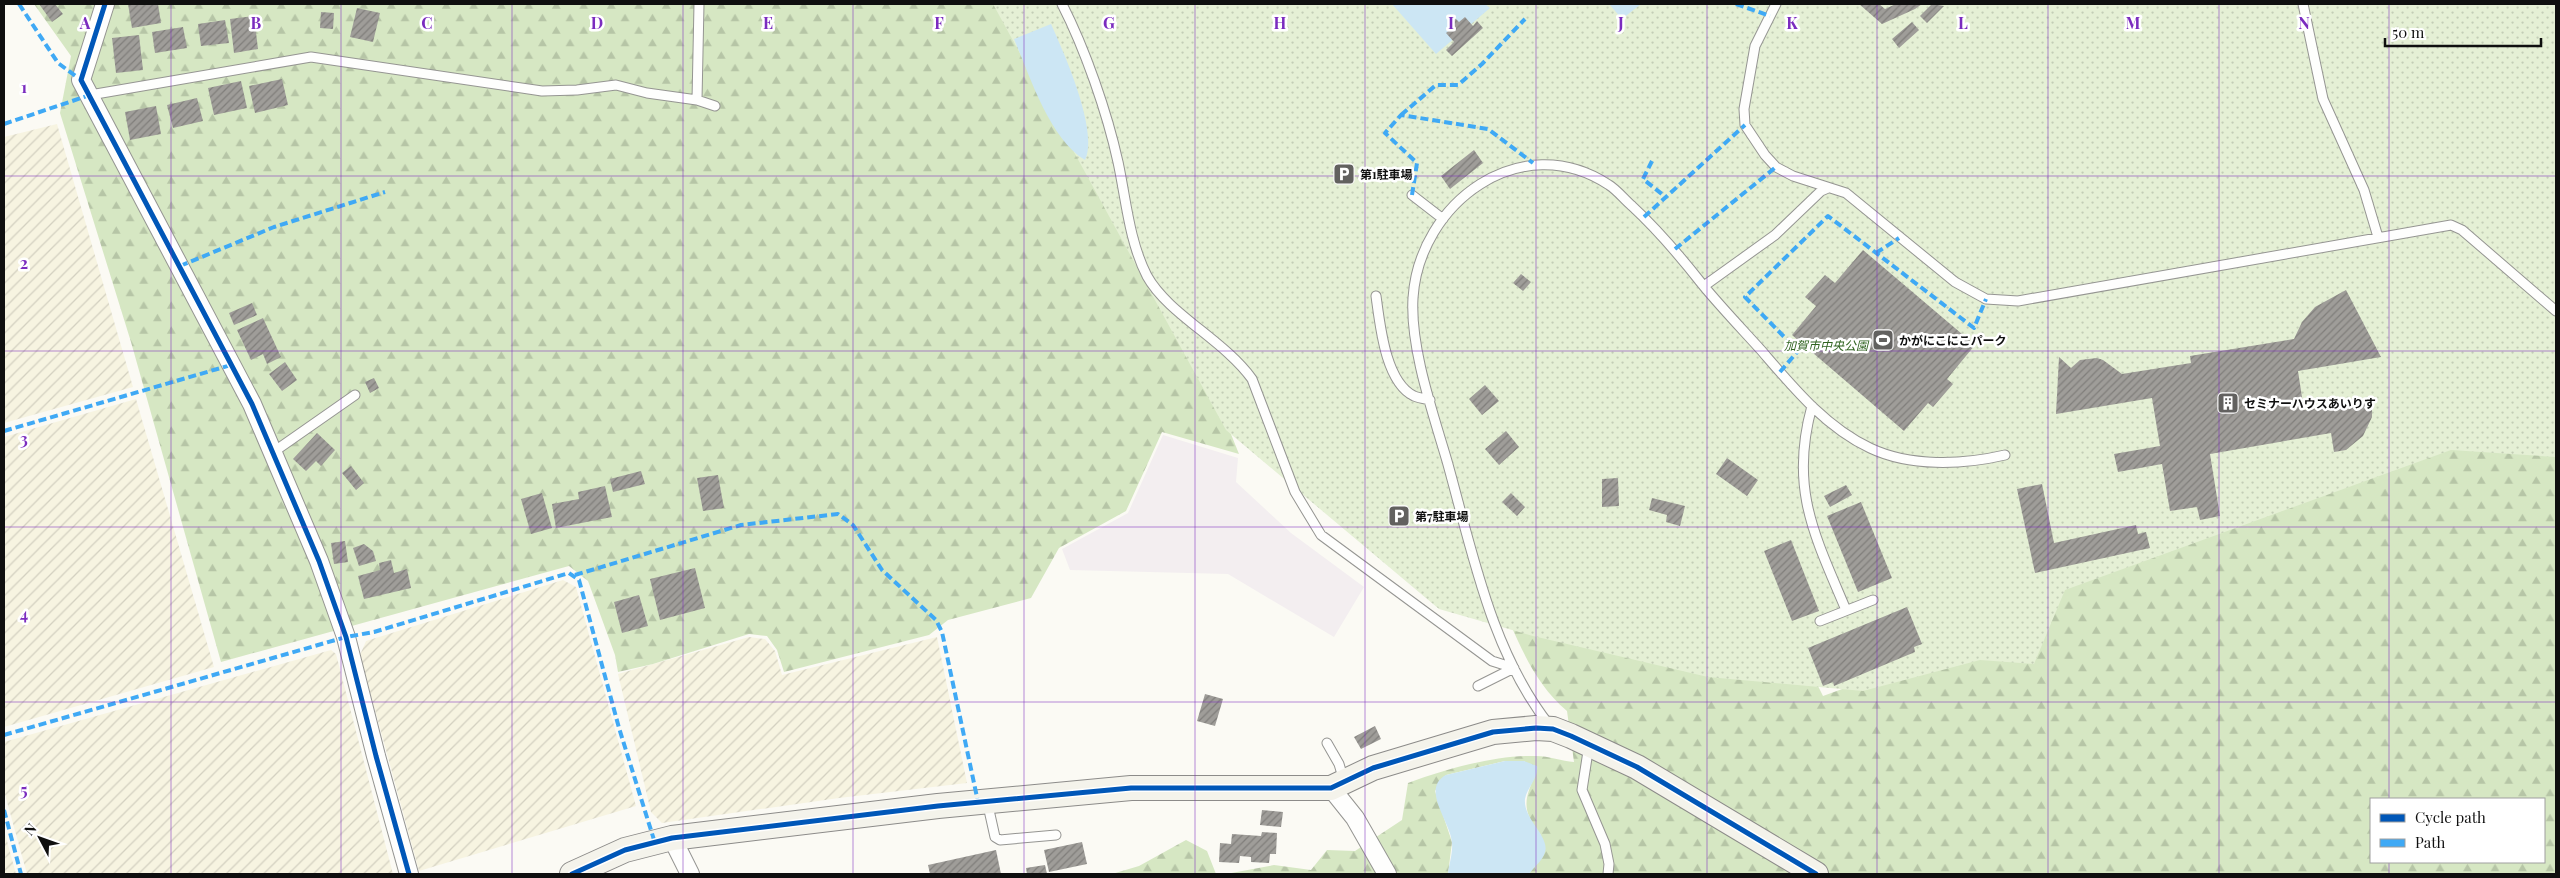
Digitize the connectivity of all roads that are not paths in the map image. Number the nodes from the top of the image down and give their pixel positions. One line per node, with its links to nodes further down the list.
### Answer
1 (105, 4): 6 (street)
2 (699, 4): 7 (lane)
3 (1062, 4): 24 (lane)
4 (1776, 4): 9 (lane)
5 (2303, 4): 12 (lane)
6 (90, 95): 7 (lane); 19 (street)
7 (697, 100): 8 (lane)
8 (715, 106)
9 (1828, 188): 12 (lane); 13 (lane)
10 (1412, 195): 11 (lane)
11 (1444, 219): 13 (lane); 17 (lane)
12 (2378, 237): 15 (lane)
13 (1704, 286): 18 (lane)
14 (1376, 296): 17 (lane)
15 (2556, 311)
16 (356, 395): 19 (lane)
17 (1430, 400): 24 (lane)
18 (1812, 406): 20 (lane); 22 (lane)
19 (272, 453): 33 (street)
20 (2004, 455)
21 (1872, 600): 22 (lane)
22 (1846, 610): 23 (lane)
23 (1820, 622)
24 (1514, 668): 25 (lane); 26 (lane)
25 (1478, 686)
26 (1553, 729): 28 (street); 29 (street)
27 (1327, 744): 29 (lane)
28 (1589, 744): 37 (lane); 38 (street)
29 (1338, 785): 30 (street); 36 (street)
30 (987, 801): 31 (lane); 32 (street)
31 (1056, 835)
32 (672, 838): 34 (street); 35 (street)
33 (409, 874)
34 (572, 874)
35 (690, 874)
36 (1387, 874)
37 (1608, 874)
38 (1816, 874)

